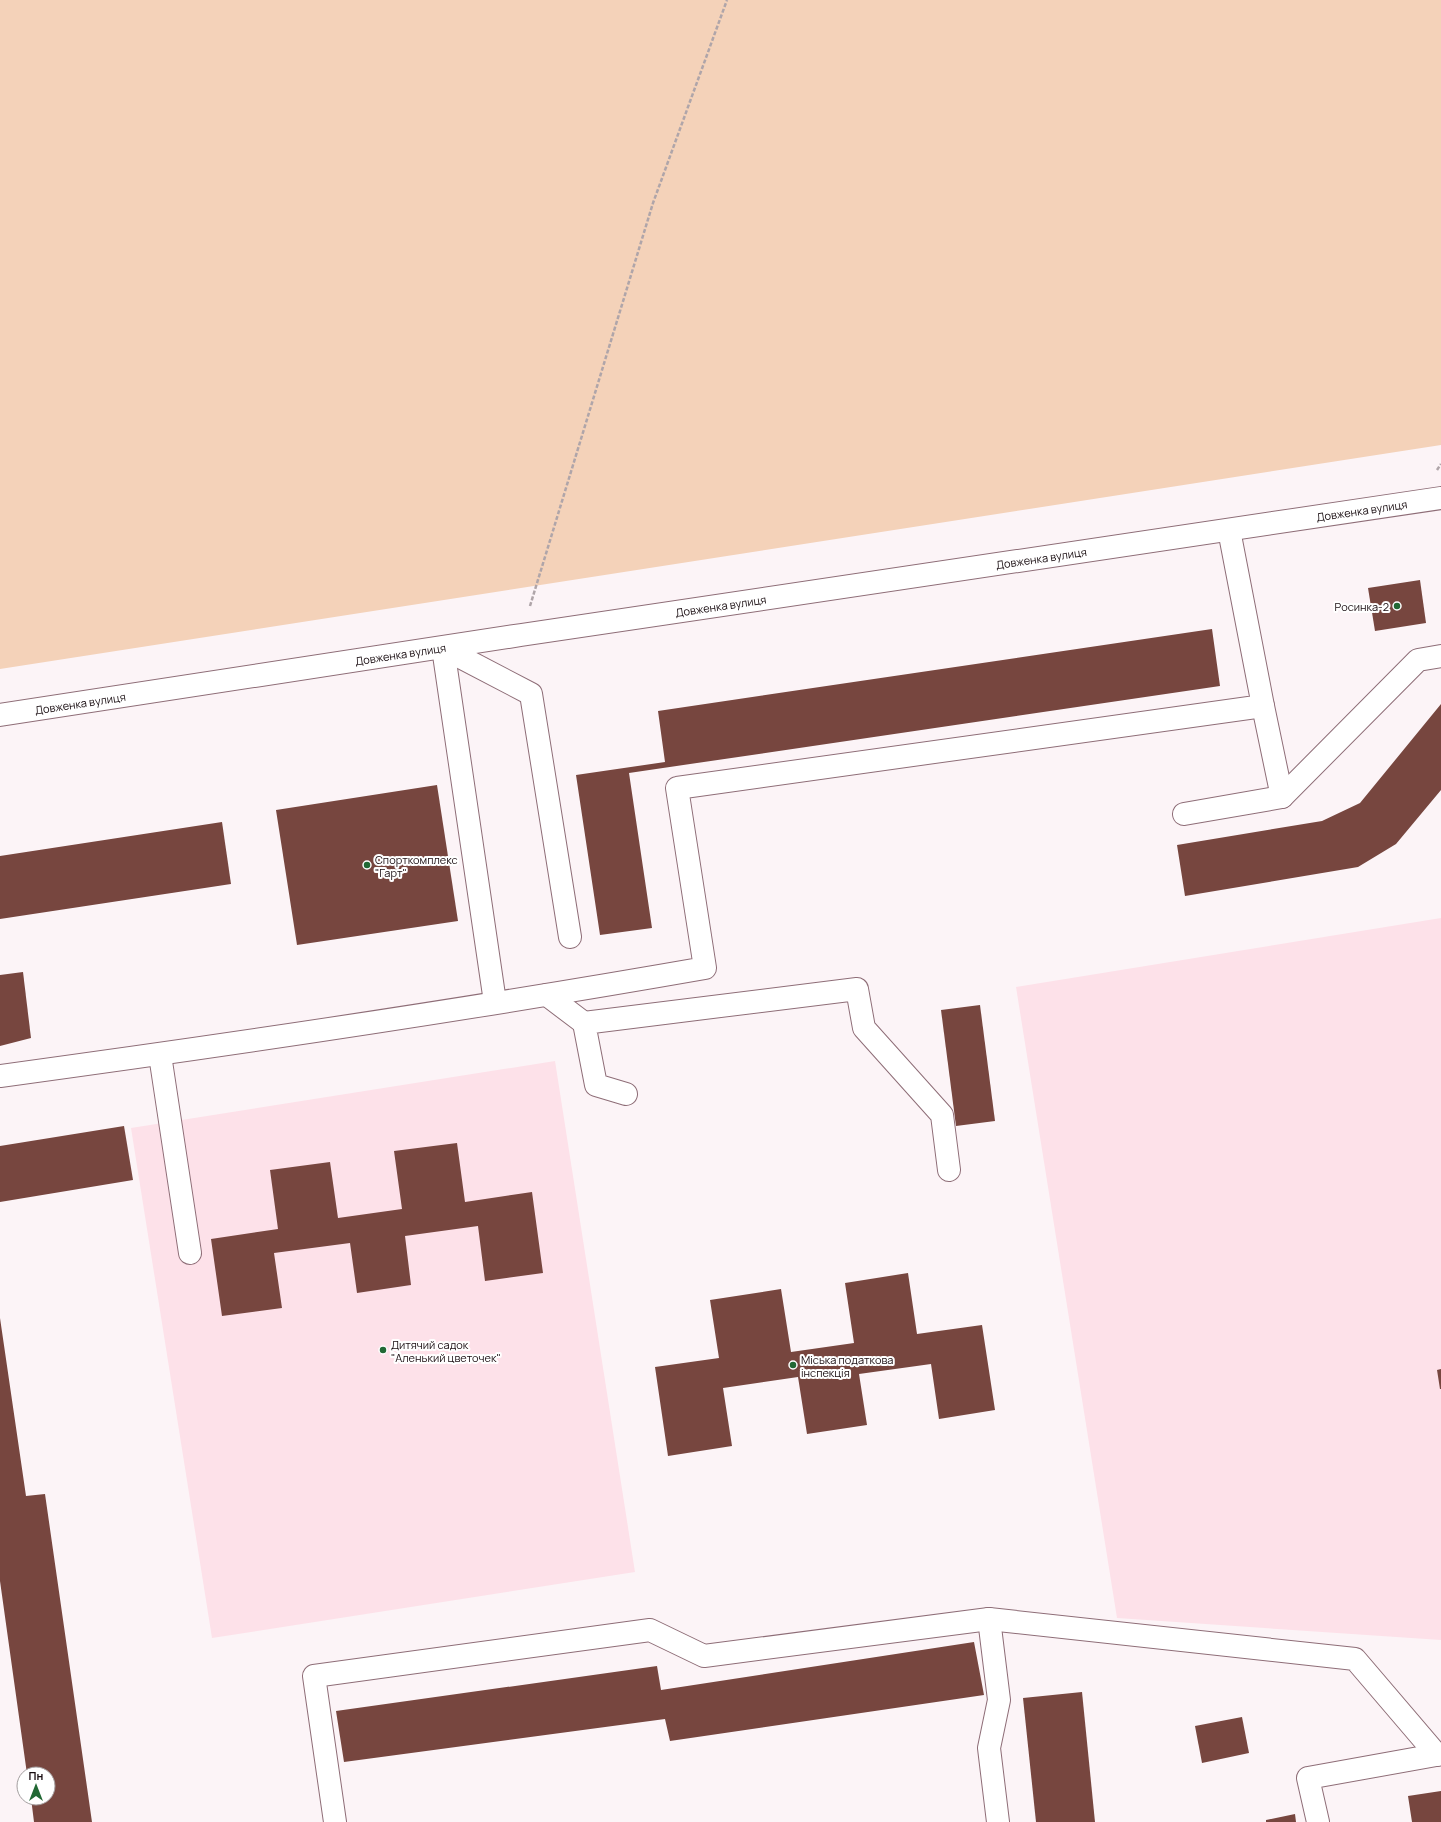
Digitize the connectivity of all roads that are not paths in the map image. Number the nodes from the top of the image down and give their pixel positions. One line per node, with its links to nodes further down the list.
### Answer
1 (1441, 498): 2 (street, Довженка вулиця)
2 (1229, 530): 3 (street, Довженка вулиця); 5 (street)
3 (443, 648): 6 (street, Довженка вулиця); 9 (street); 11 (street)
4 (1441, 656): 7 (street)
5 (1263, 706): 7 (street); 10 (street)
6 (0, 715)
7 (1282, 797): 8 (street)
8 (1184, 814)
9 (570, 937)
10 (547, 996): 11 (street); 12 (street)
11 (495, 1002): 13 (street)
12 (584, 1023): 15 (street); 16 (street)
13 (160, 1054): 14 (street); 17 (street)
14 (0, 1076)
15 (626, 1094)
16 (949, 1170)
17 (190, 1253)
18 (988, 1619): 19 (street); 20 (street); 21 (street)
19 (1439, 1755): 22 (street)
20 (335, 1822)
21 (998, 1822)
22 (1318, 1822)

